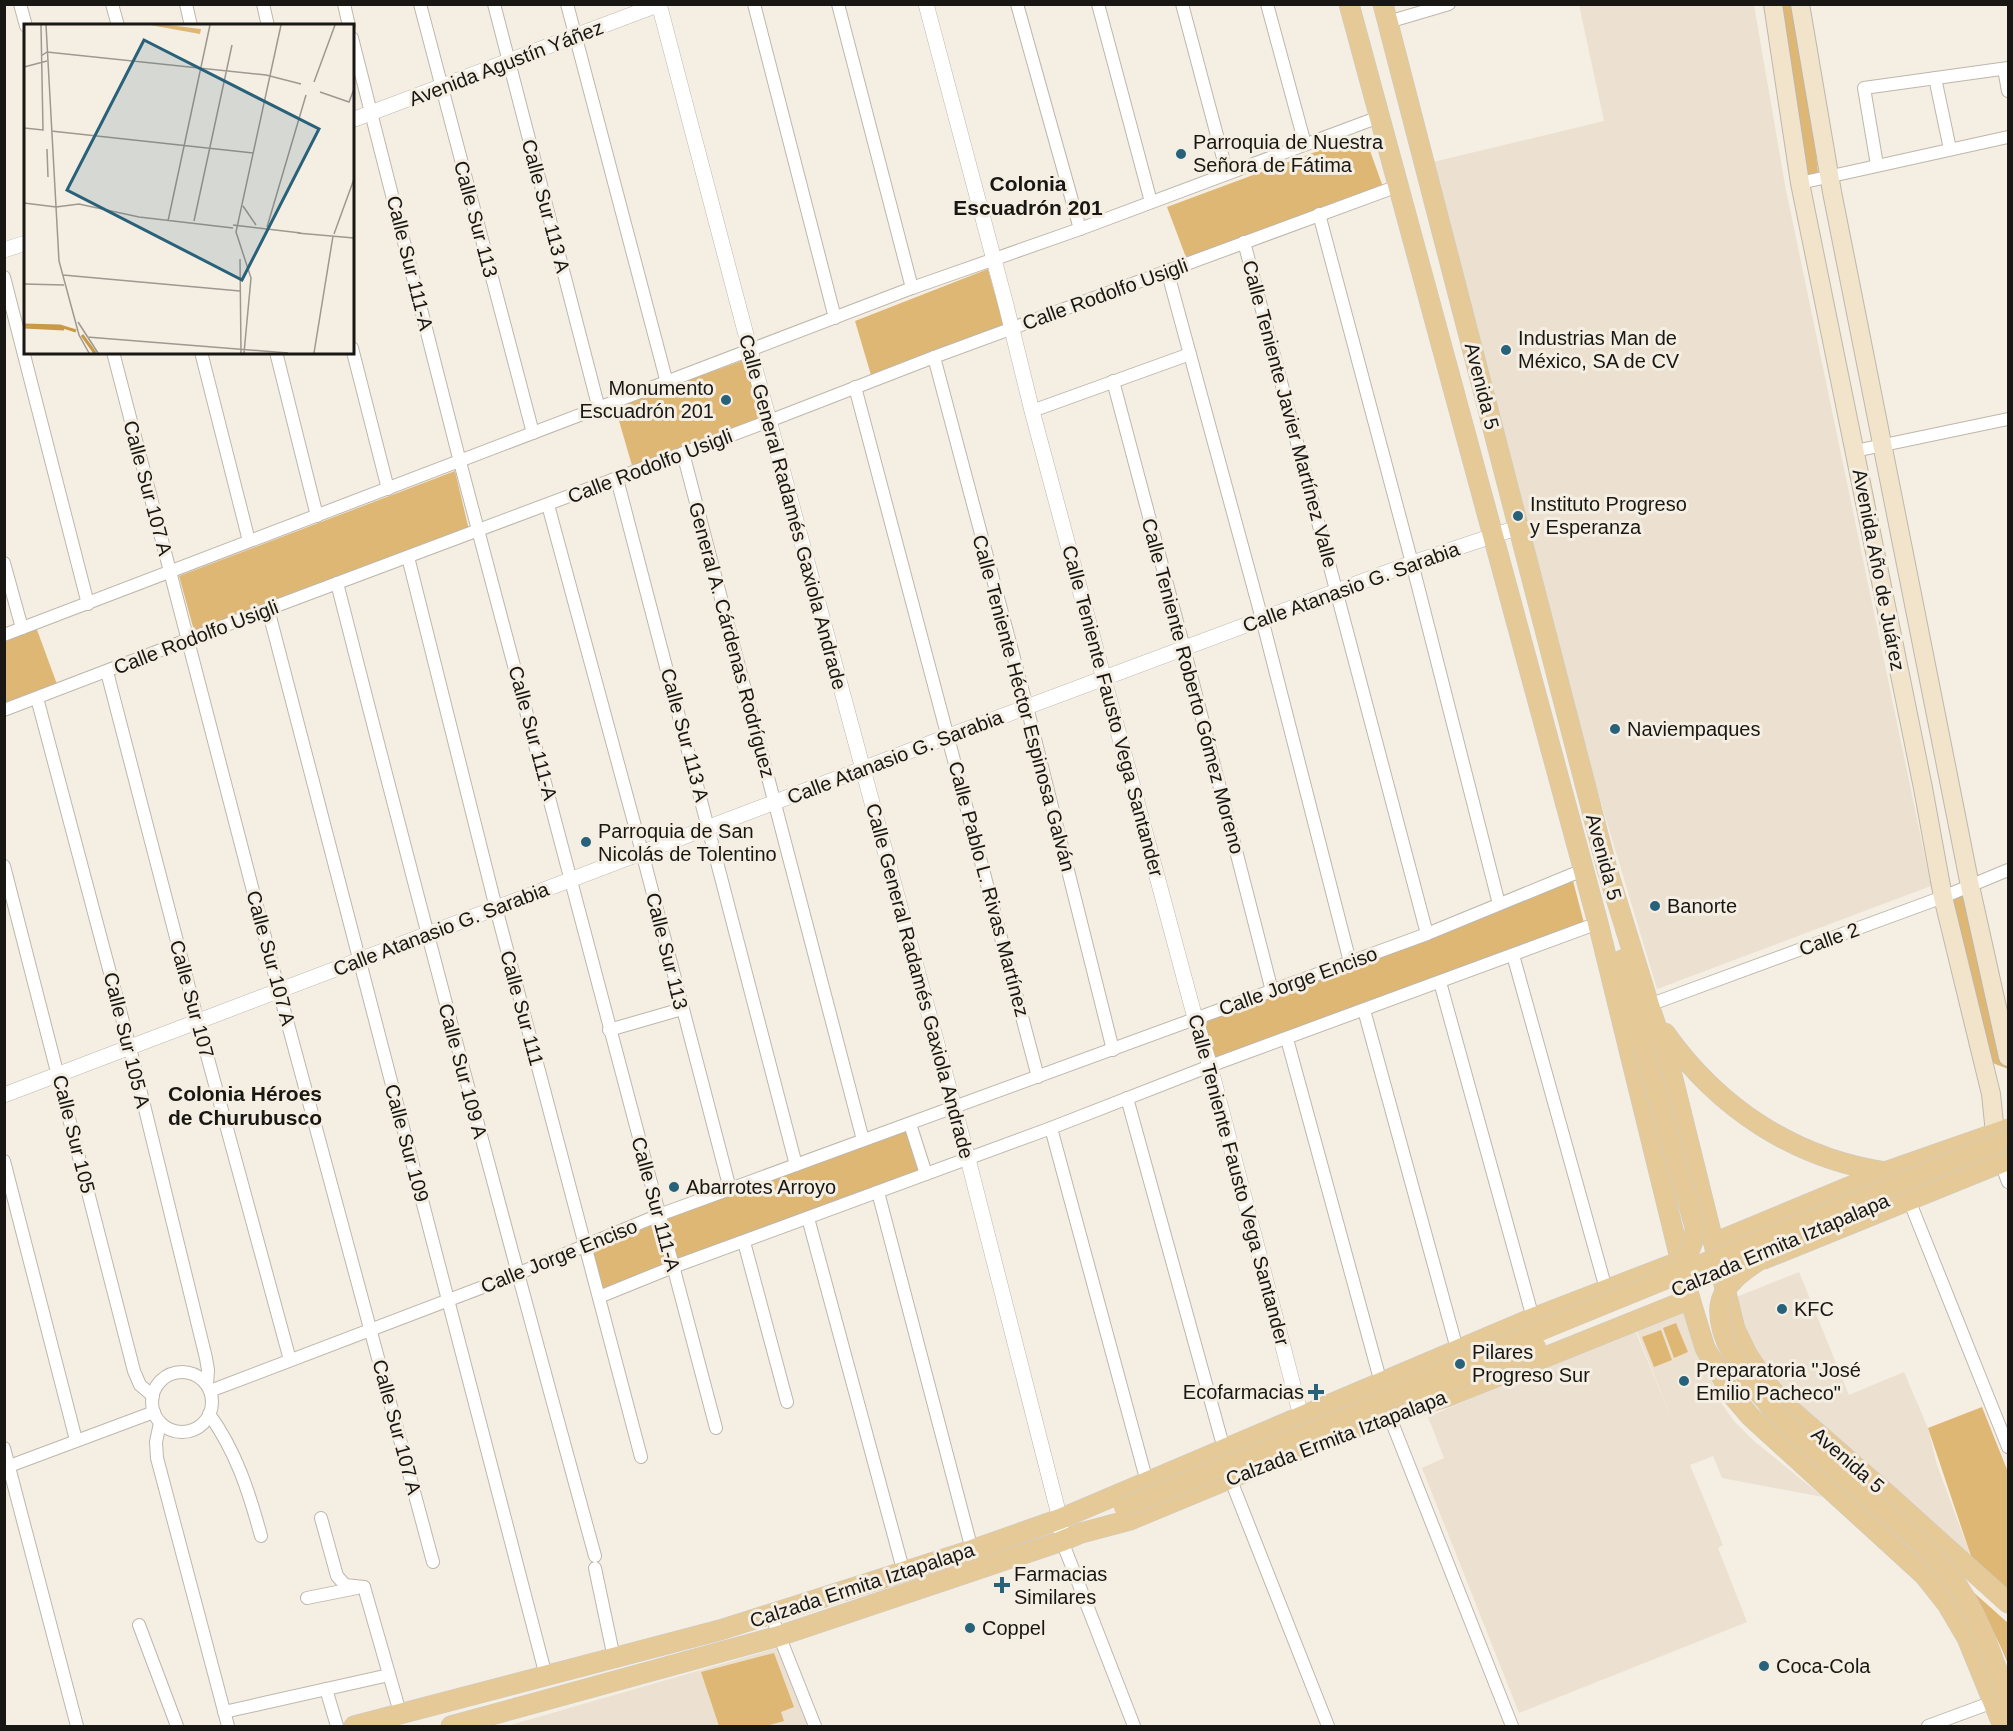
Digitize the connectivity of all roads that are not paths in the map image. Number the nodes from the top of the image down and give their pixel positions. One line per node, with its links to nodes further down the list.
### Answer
1 (20, 4): 22 (street)
2 (112, 4): 23 (street)
3 (186, 4): 24 (street)
4 (263, 4): 25 (street)
5 (344, 4): 26 (street)
6 (420, 4): 32 (street, Calle Sur 113)
7 (494, 4): 29 (street, Calle Sur 113 A)
8 (567, 4): 27 (street)
9 (754, 4): 55 (street)
10 (838, 4): 54 (street)
11 (926, 4): 51 (street, Calle Teniente Fausto Vega Santander)
12 (1017, 4): 47 (street)
13 (1098, 4): 45 (street)
14 (1182, 4): 41 (street)
15 (1267, 4): 38 (street)
16 (1349, 4): 35 (main road, Avenida 5)
17 (1449, 4): 21 (street)
18 (1773, 4): 43 (main road, Avenida Año de Juárez)
19 (1800, 4): 42 (main road, Avenida Año de Juárez)
20 (659, 5): 27 (street, Avenida Agustín Yáñez); 57 (street, Calle General Radamés Gaxiola Andrade)
21 (1385, 13): 80 (main road, Avenida 5)
22 (25, 24)
23 (117, 24)
24 (191, 24)
25 (268, 24)
26 (349, 24)
27 (575, 36): 29 (street, Avenida Agustín Yáñez); 65 (street)
28 (354, 46): 34 (street, Calle Sur 111-A)
29 (509, 62): 32 (street, Avenida Agustín Yáñez); 67 (street, Calle Sur 113 A)
30 (2006, 69): 31 (street); 33 (street)
31 (1935, 78): 39 (street); 40 (street)
32 (442, 87): 34 (street, Avenida Agustín Yáñez); 71 (street, Calle Sur 113)
33 (2008, 92)
34 (372, 113): 36 (street, Avenida Agustín Yáñez); 75 (street, Calle Sur 111-A)
35 (1379, 117): 38 (street); 44 (main road, Avenida 5)
36 (354, 119)
37 (2008, 137): 39 (street)
38 (1305, 144): 41 (street)
39 (1950, 149): 40 (street)
40 (1877, 165): 42 (street)
41 (1227, 173): 45 (street)
42 (1829, 176): 43 (street); 72 (main road, Avenida Año de Juárez)
43 (1800, 183): 73 (main road, Avenida Año de Juárez)
44 (1398, 186): 46 (street, Calle Rodolfo Usigli); 82 (main road, Avenida 5)
45 (1151, 202): 47 (street)
46 (1319, 214): 48 (street, Calle Rodolfo Usigli); 86 (street)
47 (1080, 229): 51 (street)
48 (1244, 242): 52 (street, Calle Rodolfo Usigli); 89 (street, Calle Teniente Javier Martínez Valle)
49 (24, 244): 50 (street)
50 (4, 250)
51 (993, 259): 54 (street); 56 (street, Calle Teniente Fausto Vega Santander)
52 (1167, 270): 56 (street, Calle Rodolfo Usigli); 62 (street)
53 (4, 277): 90 (street)
54 (912, 288): 55 (street)
55 (835, 318): 57 (street)
56 (1011, 328): 63 (street, Calle Rodolfo Usigli); 68 (street, Calle Teniente Fausto Vega Santander)
57 (750, 350): 65 (street); 70 (street, Calle General Radamés Gaxiola Andrade)
58 (113, 354): 87 (street, Calle Sur 107 A)
59 (202, 354): 83 (street)
60 (276, 354): 79 (street)
61 (354, 354): 77 (street)
62 (1190, 354): 64 (street); 92 (street)
63 (933, 357): 66 (street, Calle Rodolfo Usigli); 100 (street, Calle Teniente Héctor Espinosa Galván)
64 (1113, 381): 68 (street); 96 (street, Calle Teniente Roberto Gómez Moreno)
65 (667, 383): 67 (street)
66 (855, 387): 70 (street, Calle Rodolfo Usigli); 102 (street, Calle Pablo L. Rivas Martínez)
67 (599, 409): 71 (street)
68 (1032, 411): 98 (street, Calle Teniente Fausto Vega Santander)
69 (2008, 419): 72 (street)
70 (769, 421): 74 (street, Calle Rodolfo Usigli); 103 (street, Calle General Radamés Gaxiola Andrade)
71 (533, 433): 75 (street)
72 (1883, 445): 73 (street); 104 (main road, Avenida Año de Juárez)
73 (1855, 451): 105 (main road, Avenida Año de Juárez)
74 (683, 453): 76 (street, Calle Rodolfo Usigli); 106 (street, General A. Cárdenas Rodríguez)
75 (460, 462): 77 (street); 81 (street, Calle Sur 111-A)
76 (617, 479): 78 (street, Calle Rodolfo Usigli); 107 (street, Calle Sur 113 A)
77 (388, 489): 79 (street)
78 (549, 505): 81 (street, Calle Rodolfo Usigli); 108 (street, Calle Sur 113)
79 (317, 516): 83 (street)
80 (1519, 526): 82 (street, Calle Atanasio G. Sarabia); 117 (main road, Avenida 5)
81 (479, 531): 84 (street, Calle Rodolfo Usigli); 112 (street, Calle Sur 111-A)
82 (1493, 536): 86 (street, Calle Atanasio G. Sarabia); 110 (main road, Avenida 5)
83 (249, 541): 87 (street)
84 (408, 557): 88 (street, Calle Rodolfo Usigli); 116 (street, Calle Sur 111)
85 (4, 563): 93 (street)
86 (1412, 563): 89 (street, Calle Atanasio G. Sarabia); 115 (street)
87 (170, 572): 90 (street); 95 (street, Calle Sur 107 A)
88 (337, 583): 91 (street, Calle Rodolfo Usigli); 119 (street, Calle Sur 109 A)
89 (1337, 591): 92 (street, Calle Atanasio G. Sarabia); 120 (street, Calle Teniente Javier Martínez Valle)
90 (87, 604): 93 (street)
91 (268, 609): 95 (street, Calle Rodolfo Usigli); 122 (street, Calle Sur 109)
92 (1262, 619): 96 (street, Calle Atanasio G. Sarabia); 123 (street)
93 (22, 628): 94 (street)
94 (4, 635)
95 (187, 640): 97 (street, Calle Rodolfo Usigli); 125 (street, Calle Sur 107 A)
96 (1184, 648): 98 (street, Calle Atanasio G. Sarabia); 126 (street, Calle Teniente Roberto Gómez Moreno)
97 (107, 672): 99 (street, Calle Rodolfo Usigli); 131 (street, Calle Sur 107)
98 (1104, 678): 100 (street, Calle Atanasio G. Sarabia); 130 (street, Calle Teniente Fausto Vega Santander)
99 (37, 698): 101 (street, Calle Rodolfo Usigli); 134 (street, Calle Sur 105 A)
100 (1027, 707): 102 (street, Calle Atanasio G. Sarabia); 135 (street, Calle Teniente Héctor Espinosa Galván)
101 (4, 710)
102 (949, 736): 103 (street, Calle Atanasio G. Sarabia); 139 (street, Calle Pablo L. Rivas Martínez)
103 (862, 769): 106 (street, Calle Atanasio G. Sarabia); 143 (street, Calle General Radamés Gaxiola Andrade)
104 (1951, 784): 105 (main road); 113 (main road, Avenida Año de Juárez)
105 (1923, 788): 114 (main road, Avenida Año de Juárez)
106 (775, 803): 107 (street, Calle Atanasio G. Sarabia); 147 (street, General A. Cárdenas Rodríguez)
107 (709, 827): 108 (street, Calle Atanasio G. Sarabia); 151 (street, Calle Sur 113 A)
108 (642, 852): 112 (street, Calle Atanasio G. Sarabia); 128 (street, Calle Sur 113)
109 (4, 866): 138 (street, Calle Sur 105)
110 (1583, 870): 115 (street, Calle Jorge Enciso); 118 (main road, Avenida 5)
111 (2008, 870): 113 (street, Calle 2)
112 (572, 878): 116 (street, Calle Atanasio G. Sarabia); 132 (street, Calle Sur 111-A)
113 (1970, 886): 114 (street, Calle 2); 136 (main road, Avenida Año de Juárez)
114 (1943, 897): 127 (street, Calle 2); 140 (main road, Avenida Año de Juárez)
115 (1499, 904): 120 (street, Calle Jorge Enciso)
116 (496, 908): 119 (street, Calle Atanasio G. Sarabia); 164 (street, Calle Sur 111)
117 (1618, 910): 127 (main road, Avenida 5); 171 (main road, bridge)
118 (1598, 923): 121 (street); 166 (main road, Avenida 5)
119 (427, 934): 122 (street, Calle Atanasio G. Sarabia); 168 (street, Calle Sur 109 A)
120 (1427, 934): 123 (street, Calle Jorge Enciso)
121 (1513, 955): 124 (street); 170 (street)
122 (358, 960): 125 (street, Calle Atanasio G. Sarabia); 173 (street, Calle Sur 109)
123 (1350, 962): 126 (street, Calle Jorge Enciso)
124 (1440, 982): 129 (street); 175 (street)
125 (279, 990): 131 (street, Calle Atanasio G. Sarabia); 177 (street, Calle Sur 107 A)
126 (1272, 991): 130 (street, Calle Jorge Enciso)
127 (1649, 1007): 152 (main road); 163 (main road, Avenida 5)
128 (681, 1009): 132 (street); 155 (street, Calle Sur 113)
129 (1364, 1010): 133 (street); 178 (street)
130 (1196, 1018): 135 (street, Calle Jorge Enciso); 137 (street, Calle Teniente Fausto Vega Santander)
131 (198, 1022): 134 (street, Calle Atanasio G. Sarabia); 179 (street, Calle Sur 107)
132 (609, 1030): 159 (street, Calle Sur 111-A)
133 (1287, 1039): 137 (street); 180 (street)
134 (130, 1048): 138 (street, Calle Atanasio G. Sarabia); 181 (street, Calle Sur 105 A)
135 (1113, 1050): 139 (street, Calle Jorge Enciso)
136 (2008, 1057)
137 (1210, 1066): 142 (street); 187 (street, Calle Teniente Fausto Vega Santander)
138 (59, 1074): 141 (street, Calle Atanasio G. Sarabia); 183 (street, Calle Sur 105)
139 (1038, 1077): 143 (street, Calle Jorge Enciso)
140 (2000, 1092): 146 (main road, Avenida Año de Juárez)
141 (4, 1095)
142 (1127, 1098): 145 (street); 193 (street)
143 (954, 1107): 144 (street, Calle Jorge Enciso); 148 (street, Calle General Radamés Gaxiola Andrade)
144 (910, 1124): 147 (street, Calle Jorge Enciso); 153 (street)
145 (1051, 1128): 148 (street); 197 (street)
146 (2004, 1134): 152 (main road, Calzada Ermita Iztapalapa); 165 (main road, Calzada Ermita Iztapalapa); 171 (main road, Calzada Ermita Iztapalapa, bridge)
147 (863, 1140): 151 (street, Calle Jorge Enciso)
148 (968, 1159): 153 (street); 199 (street, Calle General Radamés Gaxiola Andrade)
149 (4, 1161): 190 (street)
150 (2005, 1161): 154 (street); 157 (main road, Calzada Ermita Iztapalapa)
151 (796, 1165): 155 (street, Calle Jorge Enciso)
152 (1885, 1172): 158 (main road, Calzada Ermita Iztapalapa)
153 (927, 1174): 156 (street)
154 (2008, 1182)
155 (730, 1189): 159 (street, Calle Jorge Enciso)
156 (878, 1192): 160 (street); 203 (street)
157 (1909, 1200): 162 (main road, Calzada Ermita Iztapalapa); 192 (street)
158 (1790, 1211): 162 (main road); 163 (main road, Calzada Ermita Iztapalapa)
159 (659, 1215): 164 (street, Calle Jorge Enciso); 167 (street, Calle Sur 111-A)
160 (808, 1218): 161 (street); 205 (street)
161 (744, 1242): 167 (street); 184 (street)
162 (1804, 1242): 169 (main road, Calzada Ermita Iztapalapa)
163 (1714, 1243): 169 (main road, Avenida 5)
164 (584, 1246): 168 (street, Calle Jorge Enciso); 172 (street, Calle Sur 111)
165 (1779, 1246): 182 (main road, Calzada Ermita Iztapalapa, bridge); 220 (main road, bridge)
166 (1681, 1261): 170 (main road, Calzada Ermita Iztapalapa); 174 (main road, Avenida 5)
167 (673, 1267): 172 (street); 189 (street, Calle Sur 111-A)
168 (517, 1274): 173 (street, Calle Jorge Enciso); 216 (street, Calle Sur 109 A)
169 (1723, 1276): 209 (main road, Avenida 5)
170 (1614, 1286): 175 (main road, Calzada Ermita Iztapalapa); 176 (main road)
171 (1652, 1286): 200 (main road, Calzada Ermita Iztapalapa, bridge)
172 (599, 1297): 194 (street, Calle Sur 111)
173 (449, 1299): 177 (street, Calle Jorge Enciso); 218 (street, Calle Sur 109)
174 (1690, 1299): 176 (main road, Calzada Ermita Iztapalapa); 220 (main road, Avenida 5)
175 (1533, 1318): 178 (main road, Calzada Ermita Iztapalapa)
176 (1640, 1318): 186 (main road, Calzada Ermita Iztapalapa)
177 (371, 1329): 179 (street, Calle Jorge Enciso); 204 (street, Calle Sur 107 A)
178 (1456, 1349): 180 (main road, Calzada Ermita Iztapalapa)
179 (290, 1360): 181 (street, Calle Jorge Enciso)
180 (1381, 1383): 182 (main road, Calzada Ermita Iztapalapa)
181 (208, 1388): 183 (street); 185 (street)
182 (1354, 1395): 187 (main road, Calzada Ermita Iztapalapa)
183 (153, 1396): 188 (street)
184 (787, 1402)
185 (210, 1414): 188 (street); 201 (street)
186 (1389, 1415): 196 (main road, Calzada Ermita Iztapalapa); 233 (street)
187 (1301, 1416): 193 (main road, Calzada Ermita Iztapalapa)
188 (157, 1417): 190 (street); 221 (street)
189 (716, 1428)
190 (76, 1440): 195 (street)
191 (4, 1448): 195 (street)
192 (2008, 1448)
193 (1224, 1449): 197 (main road, Calzada Ermita Iztapalapa)
194 (641, 1457)
195 (7, 1467): 224 (street)
196 (1230, 1478): 200 (main road, Calzada Ermita Iztapalapa); 232 (street)
197 (1147, 1482): 199 (main road, Calzada Ermita Iztapalapa)
198 (321, 1518): 206 (street)
199 (1060, 1519): 202 (street, Calle General Radamés Gaxiola Andrade); 203 (main road, Calzada Ermita Iztapalapa)
200 (1081, 1533): 202 (main road, Calzada Ermita Iztapalapa)
201 (261, 1536)
202 (1062, 1541): 211 (main road, Calzada Ermita Iztapalapa); 231 (street)
203 (972, 1550): 205 (main road, Calzada Ermita Iztapalapa)
204 (433, 1562)
205 (904, 1573): 208 (main road, Calzada Ermita Iztapalapa)
206 (364, 1587): 207 (street); 217 (street)
207 (307, 1598)
208 (821, 1599): 210 (main road, Calzada Ermita Iztapalapa); 211 (main road)
209 (2008, 1603)
210 (771, 1615): 213 (main road, Calzada Ermita Iztapalapa); 214 (street)
211 (828, 1620): 214 (main road, Calzada Ermita Iztapalapa)
212 (139, 1624): 225 (street)
213 (720, 1630): 215 (main road); 216 (main road, Calzada Ermita Iztapalapa)
214 (779, 1636): 215 (main road, Calzada Ermita Iztapalapa); 230 (street)
215 (725, 1652): 223 (main road, Calzada Ermita Iztapalapa)
216 (614, 1658): 218 (main road, Calzada Ermita Iztapalapa)
217 (389, 1675): 219 (street); 222 (street)
218 (546, 1676): 222 (main road, Calzada Ermita Iztapalapa)
219 (327, 1689): 221 (street); 227 (street)
220 (2001, 1701): 234 (street); 235 (main road)
221 (224, 1712): 226 (street)
222 (401, 1716): 228 (main road, Calzada Ermita Iztapalapa)
223 (486, 1722): 229 (main road, Calzada Ermita Iztapalapa)
224 (77, 1726)
225 (177, 1726)
226 (228, 1726)
227 (337, 1726)
228 (354, 1726)
229 (451, 1726)
230 (815, 1726)
231 (1134, 1726)
232 (1328, 1726)
233 (1512, 1726)
234 (1928, 1726)
235 (2003, 1726)

